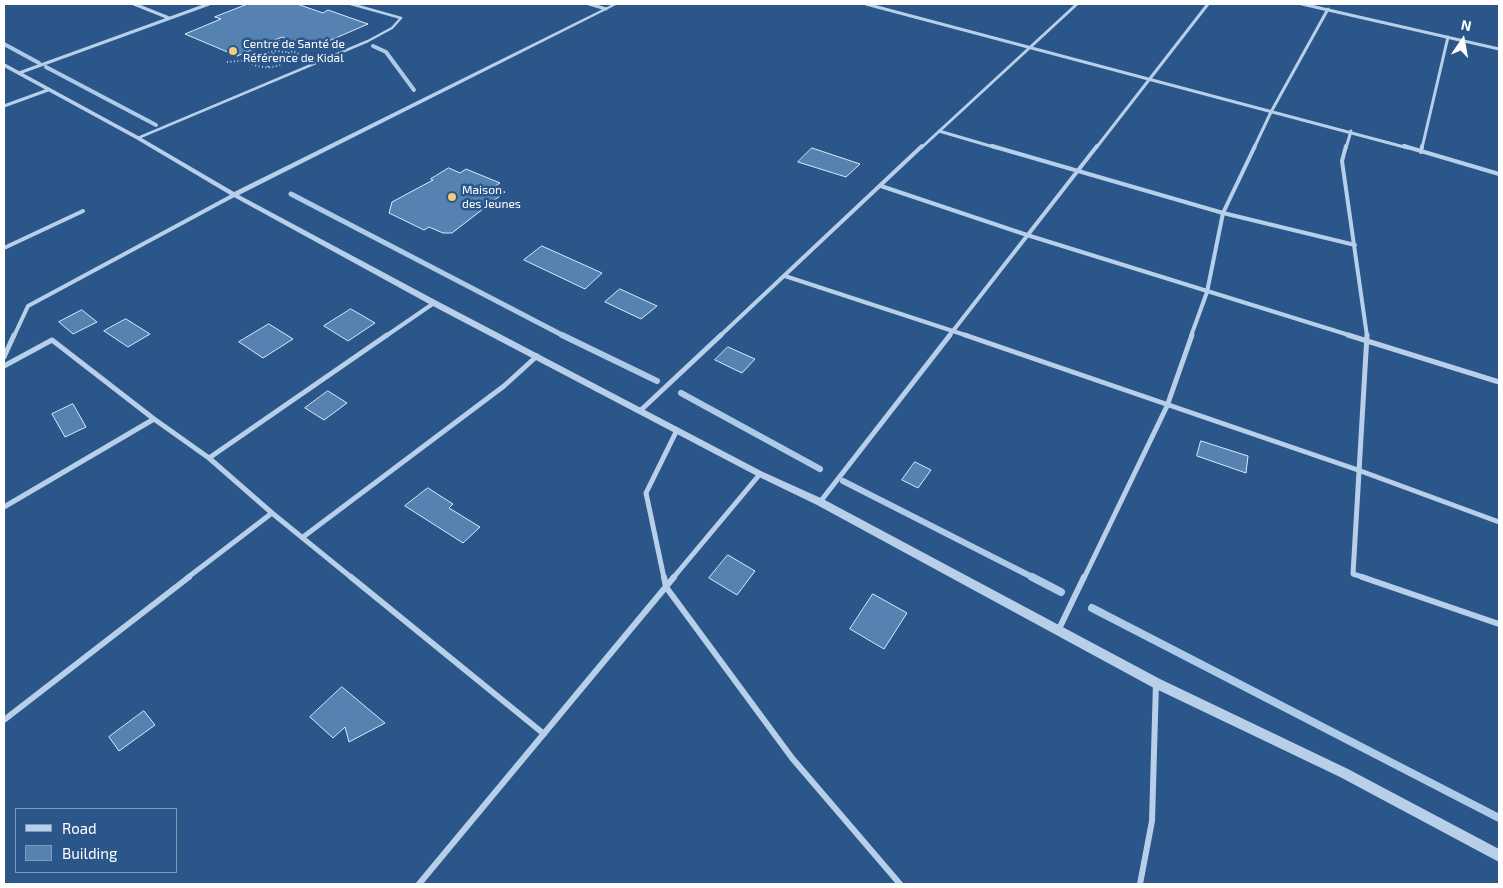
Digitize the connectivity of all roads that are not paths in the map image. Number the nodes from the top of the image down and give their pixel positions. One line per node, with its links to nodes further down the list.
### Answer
1 (134, 4): 13 (street)
2 (209, 4): 13 (street)
3 (351, 4): 25 (lane)
4 (590, 4): 11 (street)
5 (616, 4): 11 (street)
6 (867, 4): 15 (street)
7 (1077, 4): 15 (street)
8 (1208, 4): 19 (street)
9 (1302, 4): 10 (street)
10 (1312, 5): 12 (street)
11 (606, 9): 30 (street)
12 (1328, 10): 14 (street); 22 (street)
13 (169, 18): 18 (street)
14 (1448, 37): 16 (street); 26 (street)
15 (1028, 47): 19 (street); 23 (street)
16 (1499, 49)
17 (4, 65): 18 (street)
18 (19, 73): 20 (street)
19 (1148, 78): 22 (street); 27 (street)
20 (48, 90): 21 (street); 25 (street)
21 (4, 106)
22 (1271, 112): 24 (street); 32 (street)
23 (939, 131): 27 (street); 29 (street)
24 (1351, 131): 26 (street); 34 (street)
25 (138, 138): 30 (street)
26 (1421, 152): 28 (street)
27 (1076, 172): 32 (street); 33 (street)
28 (1499, 174)
29 (881, 186): 33 (street); 36 (street)
30 (234, 195): 38 (street); 41 (street)
31 (83, 211): 35 (street)
32 (1223, 214): 34 (street); 37 (street)
33 (1027, 235): 37 (street); 39 (street)
34 (1354, 245): 40 (street)
35 (4, 248)
36 (785, 276): 39 (street); 46 (street)
37 (1207, 292): 40 (street); 45 (street)
38 (434, 303): 42 (street); 49 (street)
39 (953, 331): 45 (street); 52 (street)
40 (1368, 341): 44 (street); 50 (street)
41 (4, 356)
42 (536, 356): 46 (street); 56 (street)
43 (4, 366): 47 (street)
44 (1499, 382)
45 (1167, 406): 50 (street); 59 (street)
46 (641, 410): 48 (street)
47 (154, 419): 49 (street); 53 (street)
48 (677, 430): 51 (street); 57 (street)
49 (209, 458): 54 (street)
50 (1358, 470): 55 (street); 58 (street)
51 (760, 474): 52 (street); 57 (street)
52 (820, 502): 59 (street)
53 (4, 507)
54 (272, 513): 56 (street); 61 (street)
55 (1499, 522)
56 (303, 537): 62 (street)
57 (666, 588): 62 (street); 65 (street)
58 (1499, 624)
59 (1058, 631): 60 (street)
60 (1156, 683): 63 (street); 66 (street)
61 (4, 720)
62 (544, 734): 64 (street)
63 (1499, 856)
64 (418, 884)
65 (900, 884)
66 (1140, 884)

